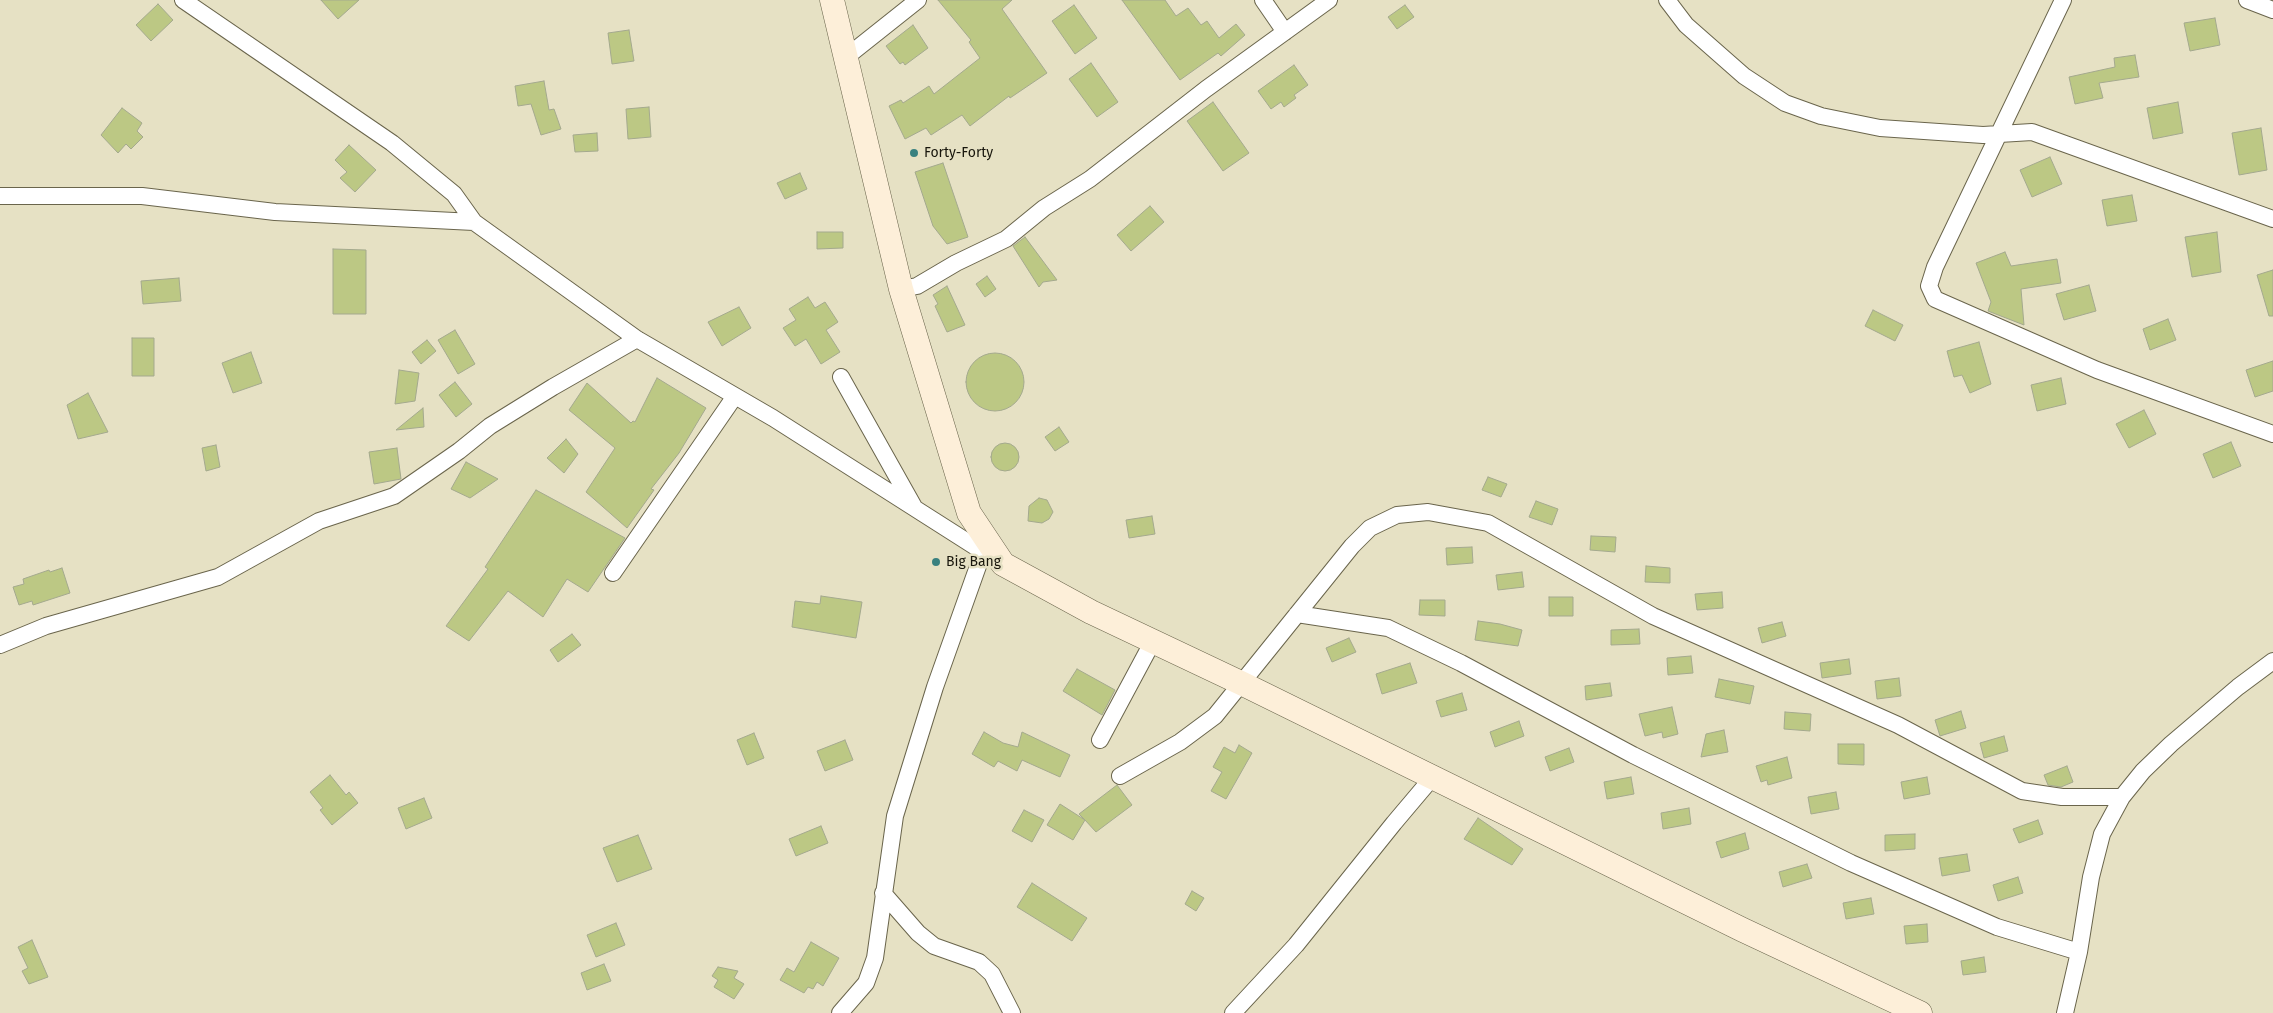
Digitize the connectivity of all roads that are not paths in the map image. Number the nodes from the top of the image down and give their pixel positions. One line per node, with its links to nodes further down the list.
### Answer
1 (183, 0): 15 (street)
2 (832, 0): 11 (street)
3 (918, 0): 11 (street)
4 (1263, 0): 10 (street)
5 (1329, 0): 10 (street)
6 (1668, 0): 12 (street)
7 (2063, 0): 12 (street)
8 (2247, 0): 9 (street)
9 (2273, 10)
10 (1286, 32): 16 (street)
11 (845, 58): 16 (street)
12 (2000, 134): 14 (street); 20 (street)
13 (0, 196): 15 (street)
14 (2273, 219)
15 (474, 222): 17 (street)
16 (901, 289): 22 (street)
17 (637, 339): 19 (street); 26 (street)
18 (841, 377): 21 (street)
19 (735, 396): 21 (street); 23 (street)
20 (2273, 434)
21 (915, 509): 22 (street)
22 (993, 558): 25 (street); 33 (street)
23 (613, 573)
24 (1297, 614): 28 (street); 32 (street); 34 (street)
25 (1153, 641): 28 (street); 29 (street)
26 (0, 645)
27 (2273, 661): 32 (street)
28 (1243, 684): 30 (street); 31 (street)
29 (1100, 740)
30 (1120, 776)
31 (1432, 778): 37 (street); 38 (street)
32 (2122, 797): 34 (street)
33 (883, 893): 35 (street); 36 (street)
34 (2079, 952): 39 (street)
35 (840, 1013)
36 (1012, 1013)
37 (1233, 1013)
38 (1920, 1013)
39 (2065, 1013)

